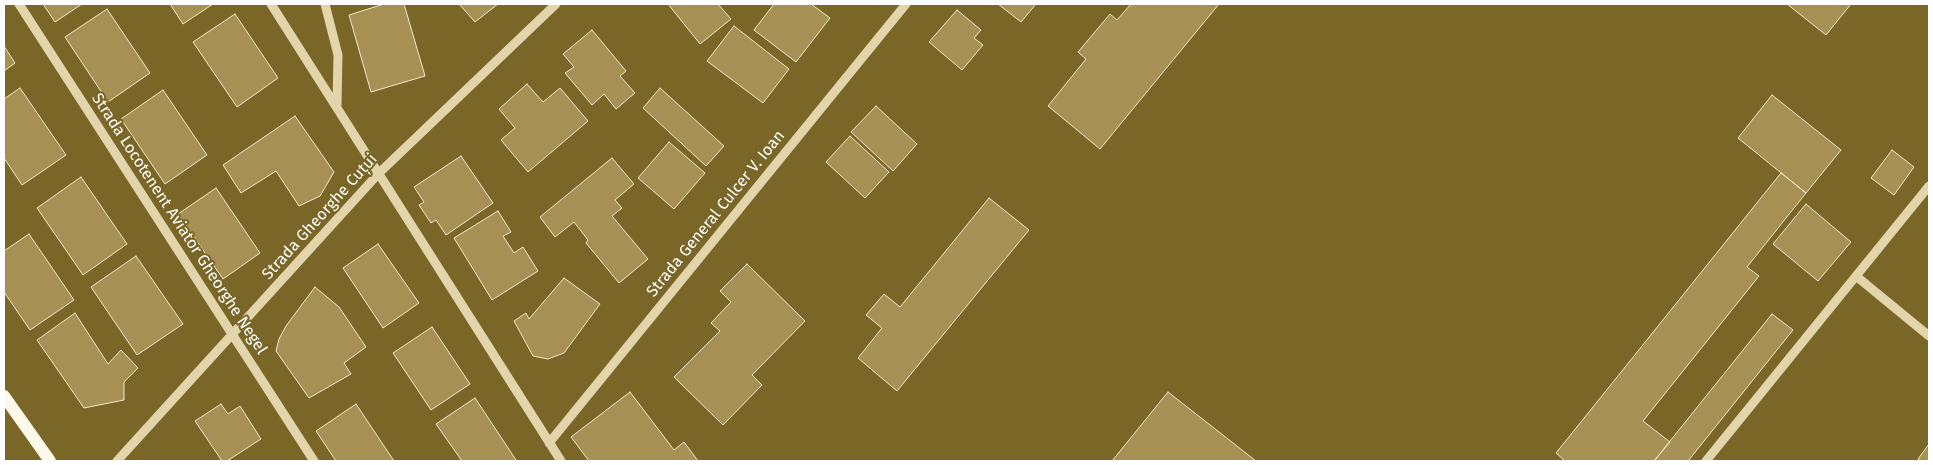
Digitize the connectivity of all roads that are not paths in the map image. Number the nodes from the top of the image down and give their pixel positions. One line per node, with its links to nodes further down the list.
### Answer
1 (19, 4): 10 (street, Strada Locotenent Aviator Gheorghe Negel)
2 (271, 4): 6 (street)
3 (325, 4): 6 (street)
4 (556, 4): 7 (street, Strada Gheorghe Cuțui)
5 (906, 4): 13 (street, Strada General Culcer V. Ioan)
6 (337, 106): 7 (street)
7 (378, 174): 10 (street, Strada Gheorghe Cuțui); 13 (street)
8 (1929, 186): 9 (street)
9 (1856, 276): 11 (street); 18 (street)
10 (234, 335): 15 (street, Strada Gheorghe Cuțui); 16 (street, Strada Locotenent Aviator Gheorghe Negel)
11 (1929, 336)
12 (4, 396): 14 (main road)
13 (549, 443): 17 (street)
14 (50, 461)
15 (117, 461)
16 (314, 461)
17 (561, 461)
18 (1706, 461)

